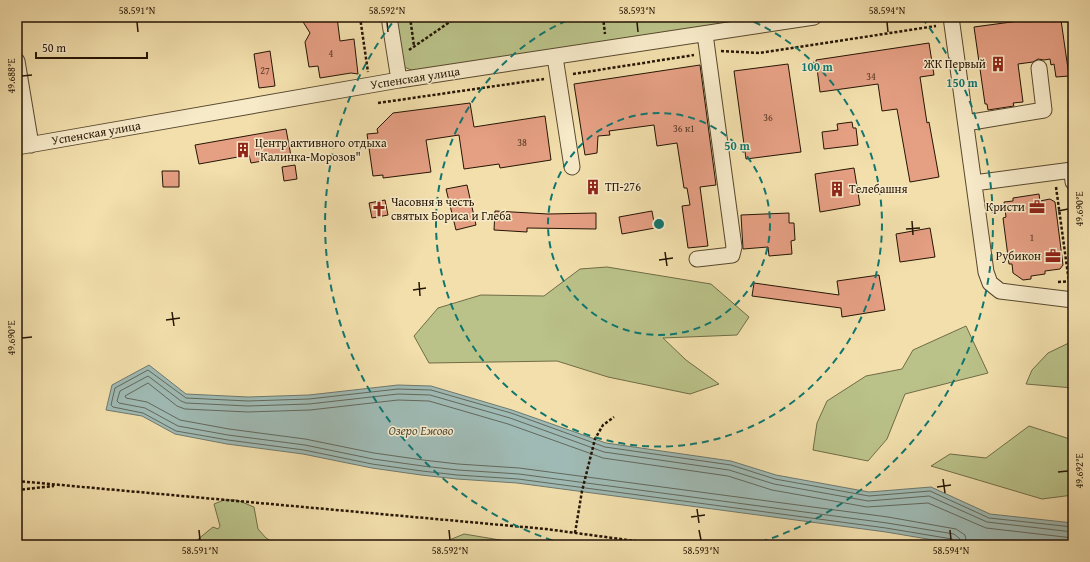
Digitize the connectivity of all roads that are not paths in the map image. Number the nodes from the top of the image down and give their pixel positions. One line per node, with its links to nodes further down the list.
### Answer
1 (389, 17): 8 (street)
2 (814, 17): 4 (street, Успенская улица)
3 (951, 17): 9 (street)
4 (705, 34): 5 (street, Успенская улица); 14 (street)
5 (555, 56): 8 (street, Успенская улица); 11 (street)
6 (17, 61): 10 (street)
7 (1039, 68): 9 (street)
8 (399, 80): 10 (street, Успенская улица)
9 (966, 123): 13 (street)
10 (24, 146)
11 (572, 167)
12 (1073, 182): 13 (street)
13 (974, 183): 15 (street)
14 (697, 259)
15 (1073, 300)

